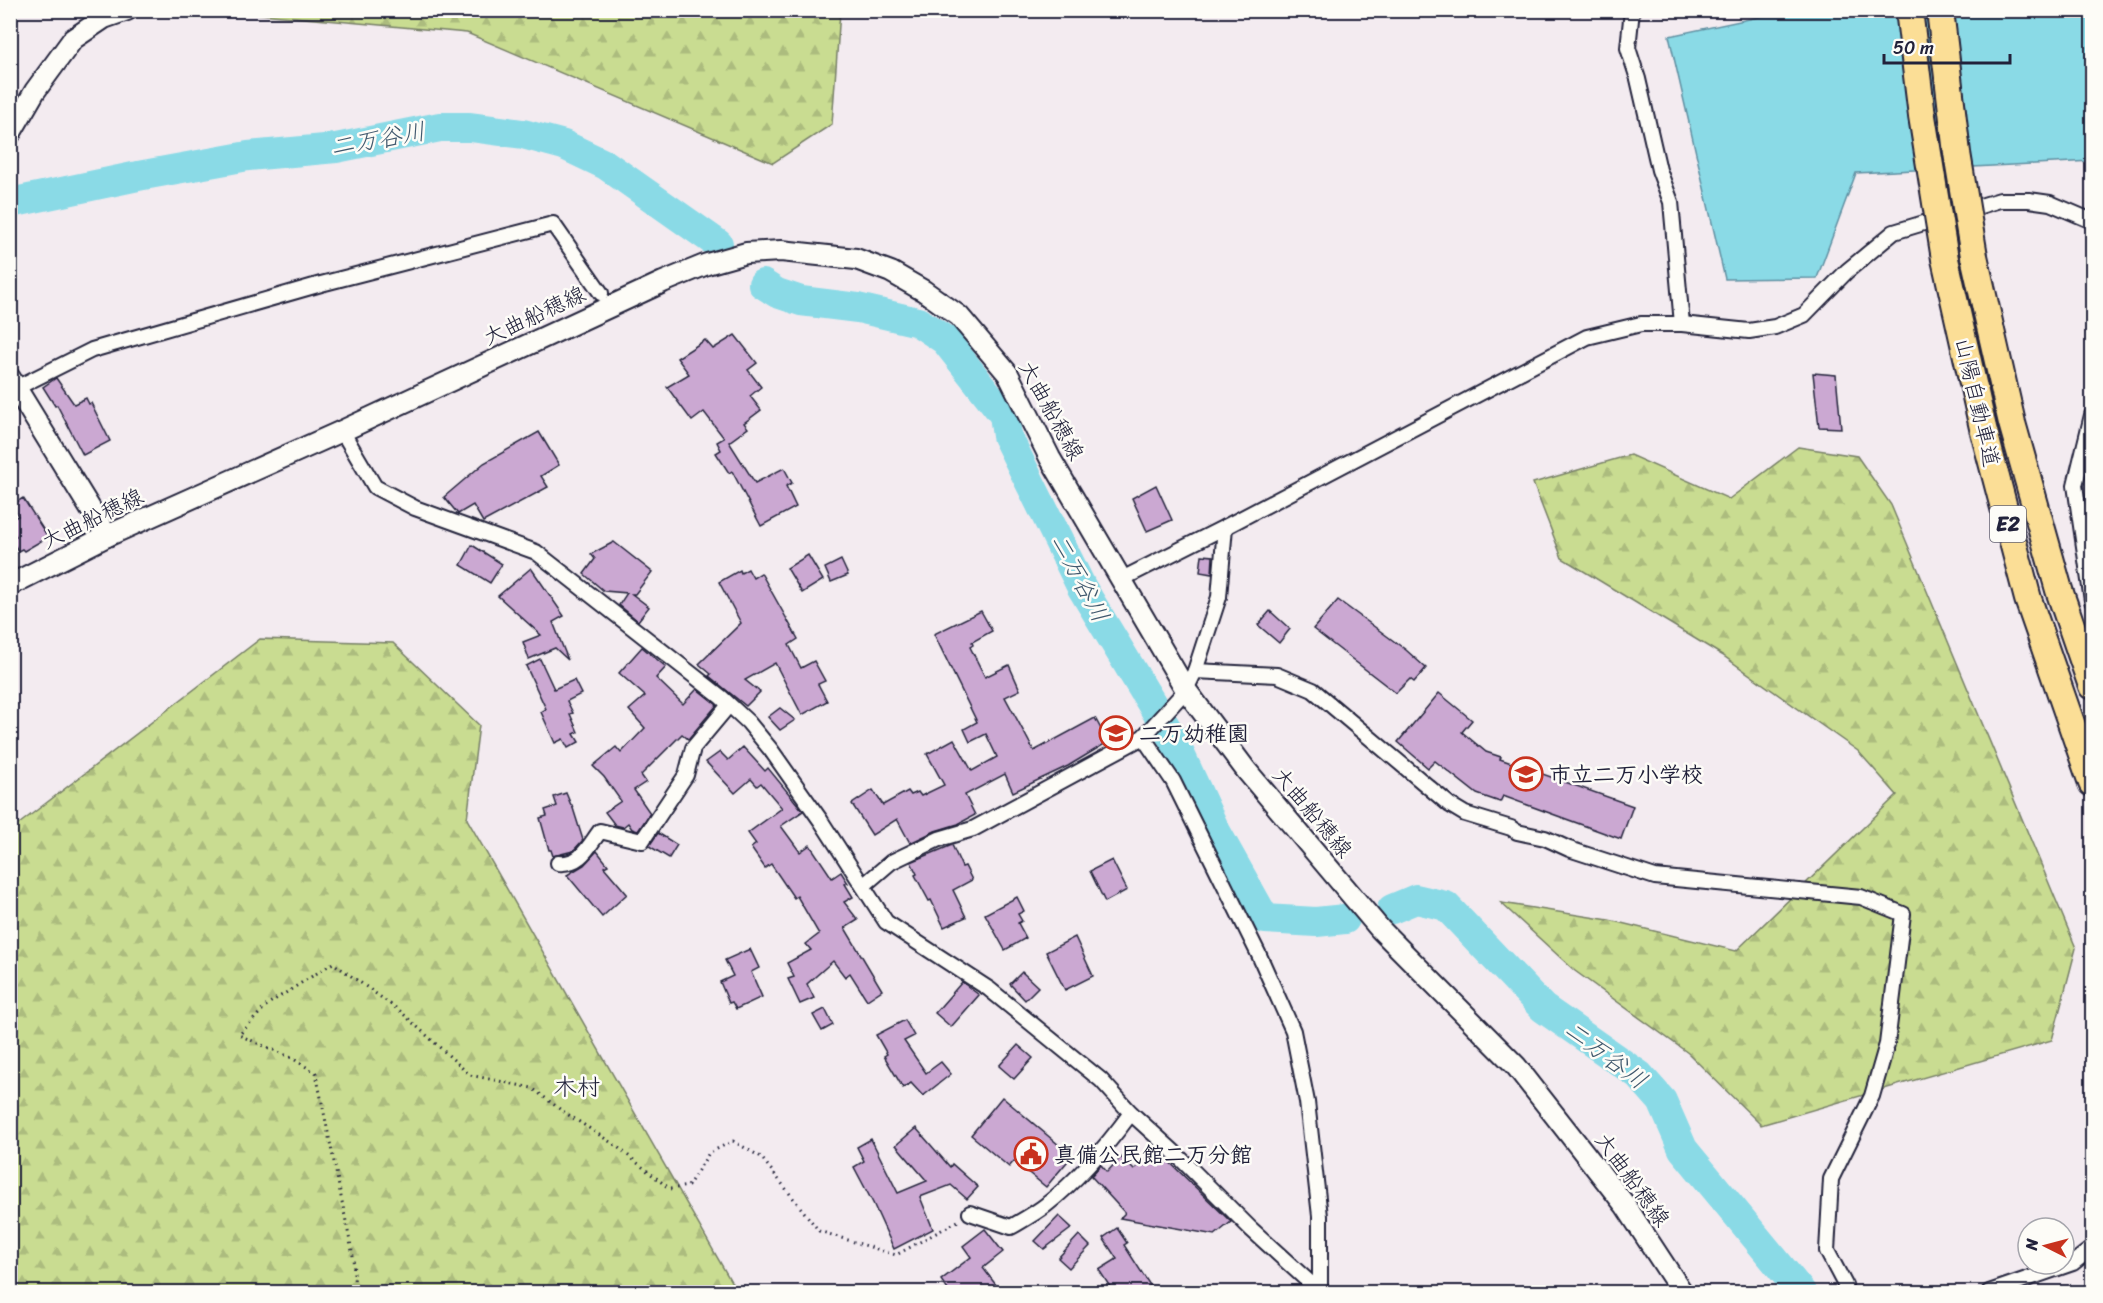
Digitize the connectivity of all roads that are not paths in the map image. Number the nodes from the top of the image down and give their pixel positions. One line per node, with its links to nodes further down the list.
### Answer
1 (127, 10): 5 (main road)
2 (1632, 10): 8 (street)
3 (1910, 10): 22 (highway, 山陽自動車道 / E2, bridge)
4 (1940, 10): 18 (highway, 山陽自動車道 / E2, bridge)
5 (10, 134)
6 (2092, 221): 8 (street)
7 (601, 293): 9 (street)
8 (1682, 324): 12 (street)
9 (13, 383): 13 (main road)
10 (2092, 415): 16 (street)
11 (342, 431): 13 (main road, 大曲船穂線); 14 (main road, 大曲船穂線); 20 (street)
12 (1225, 527): 14 (street); 17 (street)
13 (106, 536): 15 (main road, 大曲船穂線)
14 (1122, 579): 19 (main road, 大曲船穂線)
15 (10, 585)
16 (2092, 601)
17 (1195, 671): 19 (street); 30 (street)
18 (2092, 686)
19 (1186, 690): 21 (street); 29 (main road, 大曲船穂線)
20 (729, 705): 23 (street); 24 (street)
21 (1143, 737): 24 (street); 28 (street)
22 (2092, 783)
23 (558, 862)
24 (863, 886): 25 (street)
25 (1131, 1113): 26 (street); 28 (street)
26 (970, 1213)
27 (2092, 1248): 31 (street)
28 (1320, 1292)
29 (1682, 1293)
30 (1844, 1293)
31 (1989, 1293)

